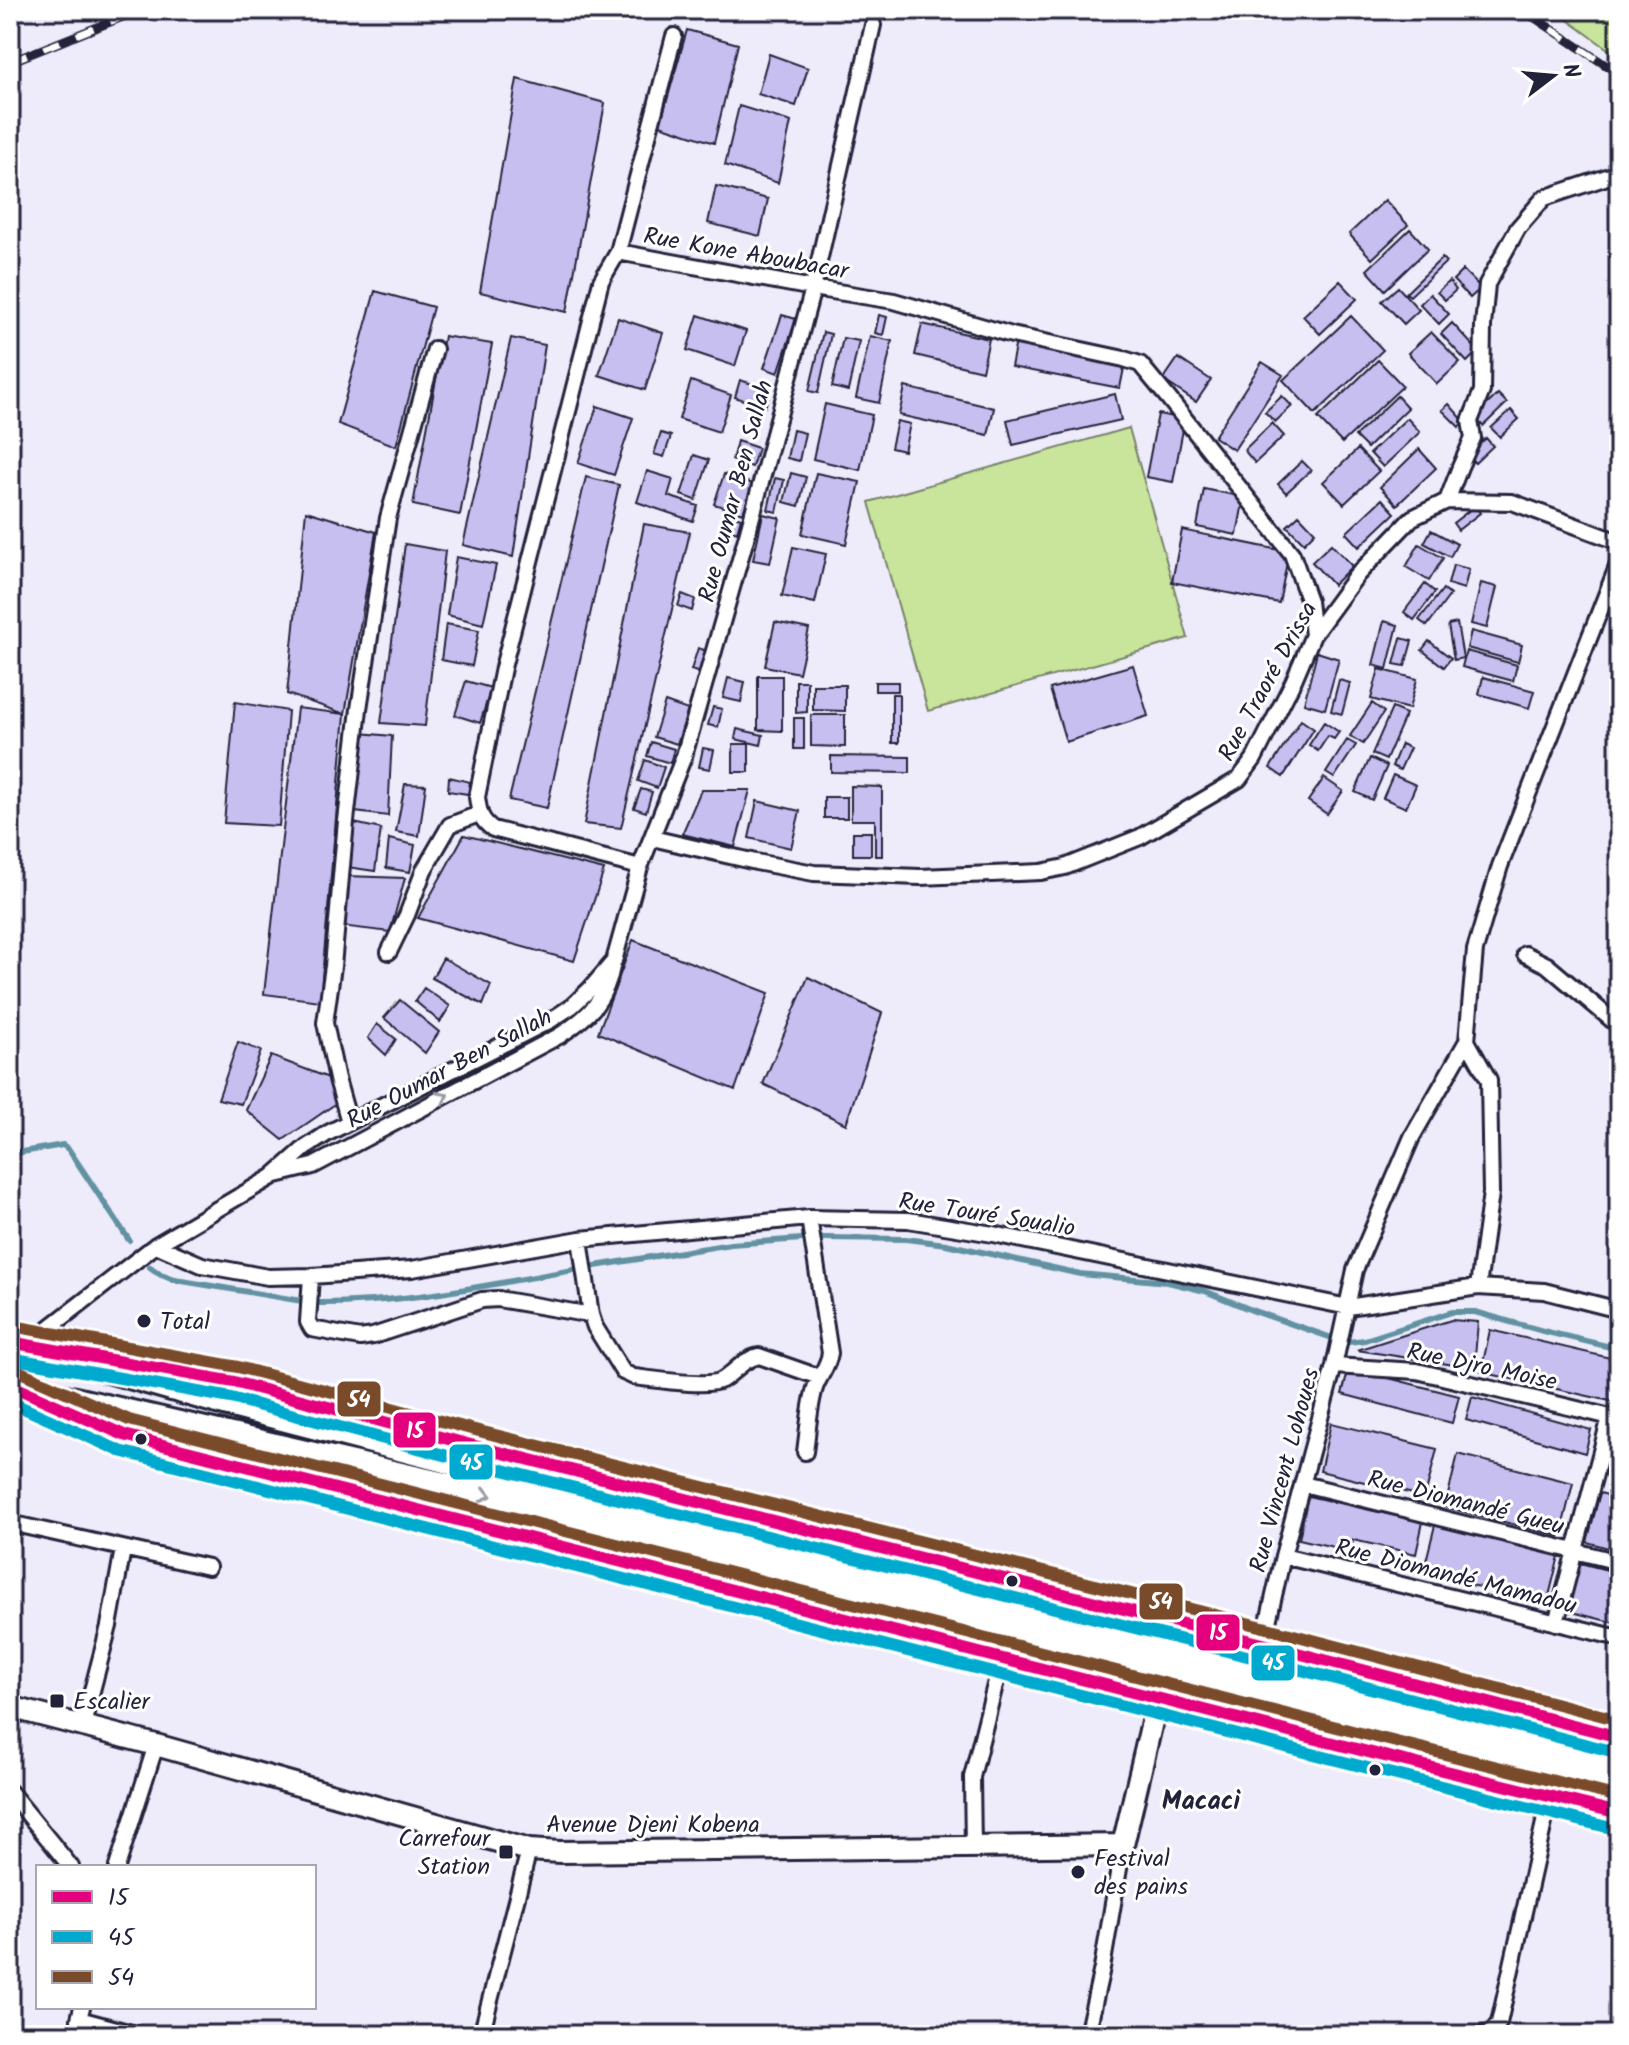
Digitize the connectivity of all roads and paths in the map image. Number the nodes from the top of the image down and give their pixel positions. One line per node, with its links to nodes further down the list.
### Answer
1 (873, 25): 5 (street, Rue Oumar Ben Sallah)
2 (674, 36): 4 (street)
3 (1619, 173): 7 (street)
4 (618, 252): 5 (street, Rue Kone Aboubacar); 11 (street, Rue Kone Aboubacar)
5 (813, 288): 10 (street, Rue Kone Aboubacar); 12 (street, Rue Oumar Ben Sallah)
6 (435, 349): 19 (street)
7 (1447, 501): 8 (street); 10 (street, Rue Traoré Drissa)
8 (1619, 542)
9 (1619, 562): 18 (street)
10 (1313, 635): 12 (street, Rue Traoré Drissa)
11 (479, 814): 13 (street); 14 (street)
12 (652, 838): 13 (street, Rue Oumar Ben Sallah)
13 (640, 867): 16 (street, Rue Oumar Ben Sallah)
14 (389, 952)
15 (1525, 954): 17 (street)
16 (614, 961): 19 (street, Rue Oumar Ben Sallah); 20 (street, Rue Oumar Ben Sallah, one-way to 16)
17 (1619, 1026)
18 (1467, 1041): 25 (street); 26 (street, Rue Vincent Lohoues)
19 (349, 1122): 20 (street, Rue Oumar Ben Sallah)
20 (272, 1177): 23 (street, Rue Oumar Ben Sallah)
21 (809, 1218): 22 (street, Rue Touré Soualio); 26 (street, Rue Touré Soualio); 31 (street)
22 (580, 1239): 24 (street, Rue Touré Soualio); 28 (street)
23 (156, 1245): 24 (street, Rue Touré Soualio); 29 (street, Rue Oumar Ben Sallah)
24 (311, 1276): 28 (street)
25 (1478, 1287): 26 (street, Rue Touré Soualio); 27 (street, Rue Touré Soualio)
26 (1348, 1307): 30 (street, Rue Vincent Lohoues)
27 (1619, 1310)
28 (591, 1315): 31 (street)
29 (18, 1344): 38 (main road); 43 (street)
30 (1334, 1366): 33 (street, Rue Djro Moise); 35 (street, Rue Vincent Lohoues)
31 (819, 1377): 34 (street)
32 (10, 1385): 38 (main road, one-way to 38); 47 (street)
33 (1614, 1418): 39 (street)
34 (805, 1452)
35 (1303, 1484): 39 (street, Rue Diomandé Gueu); 40 (street, Rue Vincent Lohoues)
36 (10, 1523): 37 (street)
37 (123, 1549): 42 (street); 51 (street)
38 (753, 1551): 50 (main road, bridge)
39 (1575, 1551): 41 (street, Rue Diomandé Gueu); 44 (street)
40 (1283, 1556): 44 (street, Rue Diomandé Mamadou); 46 (street, Rue Vincent Lohoues)
41 (1619, 1562)
42 (208, 1567)
43 (1175, 1623): 46 (street); 48 (street)
44 (1556, 1623): 45 (street, Rue Diomandé Mamadou)
45 (1619, 1638)
46 (1263, 1644): 52 (street)
47 (1002, 1657): 48 (street); 60 (street)
48 (1158, 1697): 57 (street); 59 (street)
49 (10, 1707): 51 (street, Avenue Djeni Kobena)
50 (1424, 1723): 54 (main road); 55 (main road)
51 (83, 1725): 53 (street, Avenue Djeni Kobena)
52 (1619, 1737)
53 (156, 1745): 61 (street, Avenue Djeni Kobena); 63 (street)
54 (1619, 1762)
55 (1619, 1786)
56 (10, 1792): 62 (street)
57 (1550, 1796): 58 (street); 69 (street)
58 (1619, 1813)
59 (1123, 1845): 60 (street, Avenue Djeni Kobena); 68 (street)
60 (973, 1847): 61 (street, Avenue Djeni Kobena)
61 (529, 1850): 67 (street)
62 (69, 1865)
63 (118, 1865)
64 (80, 2013): 65 (street); 66 (street)
65 (79, 2035)
66 (139, 2035)
67 (481, 2035)
68 (1087, 2035)
69 (1479, 2035)

